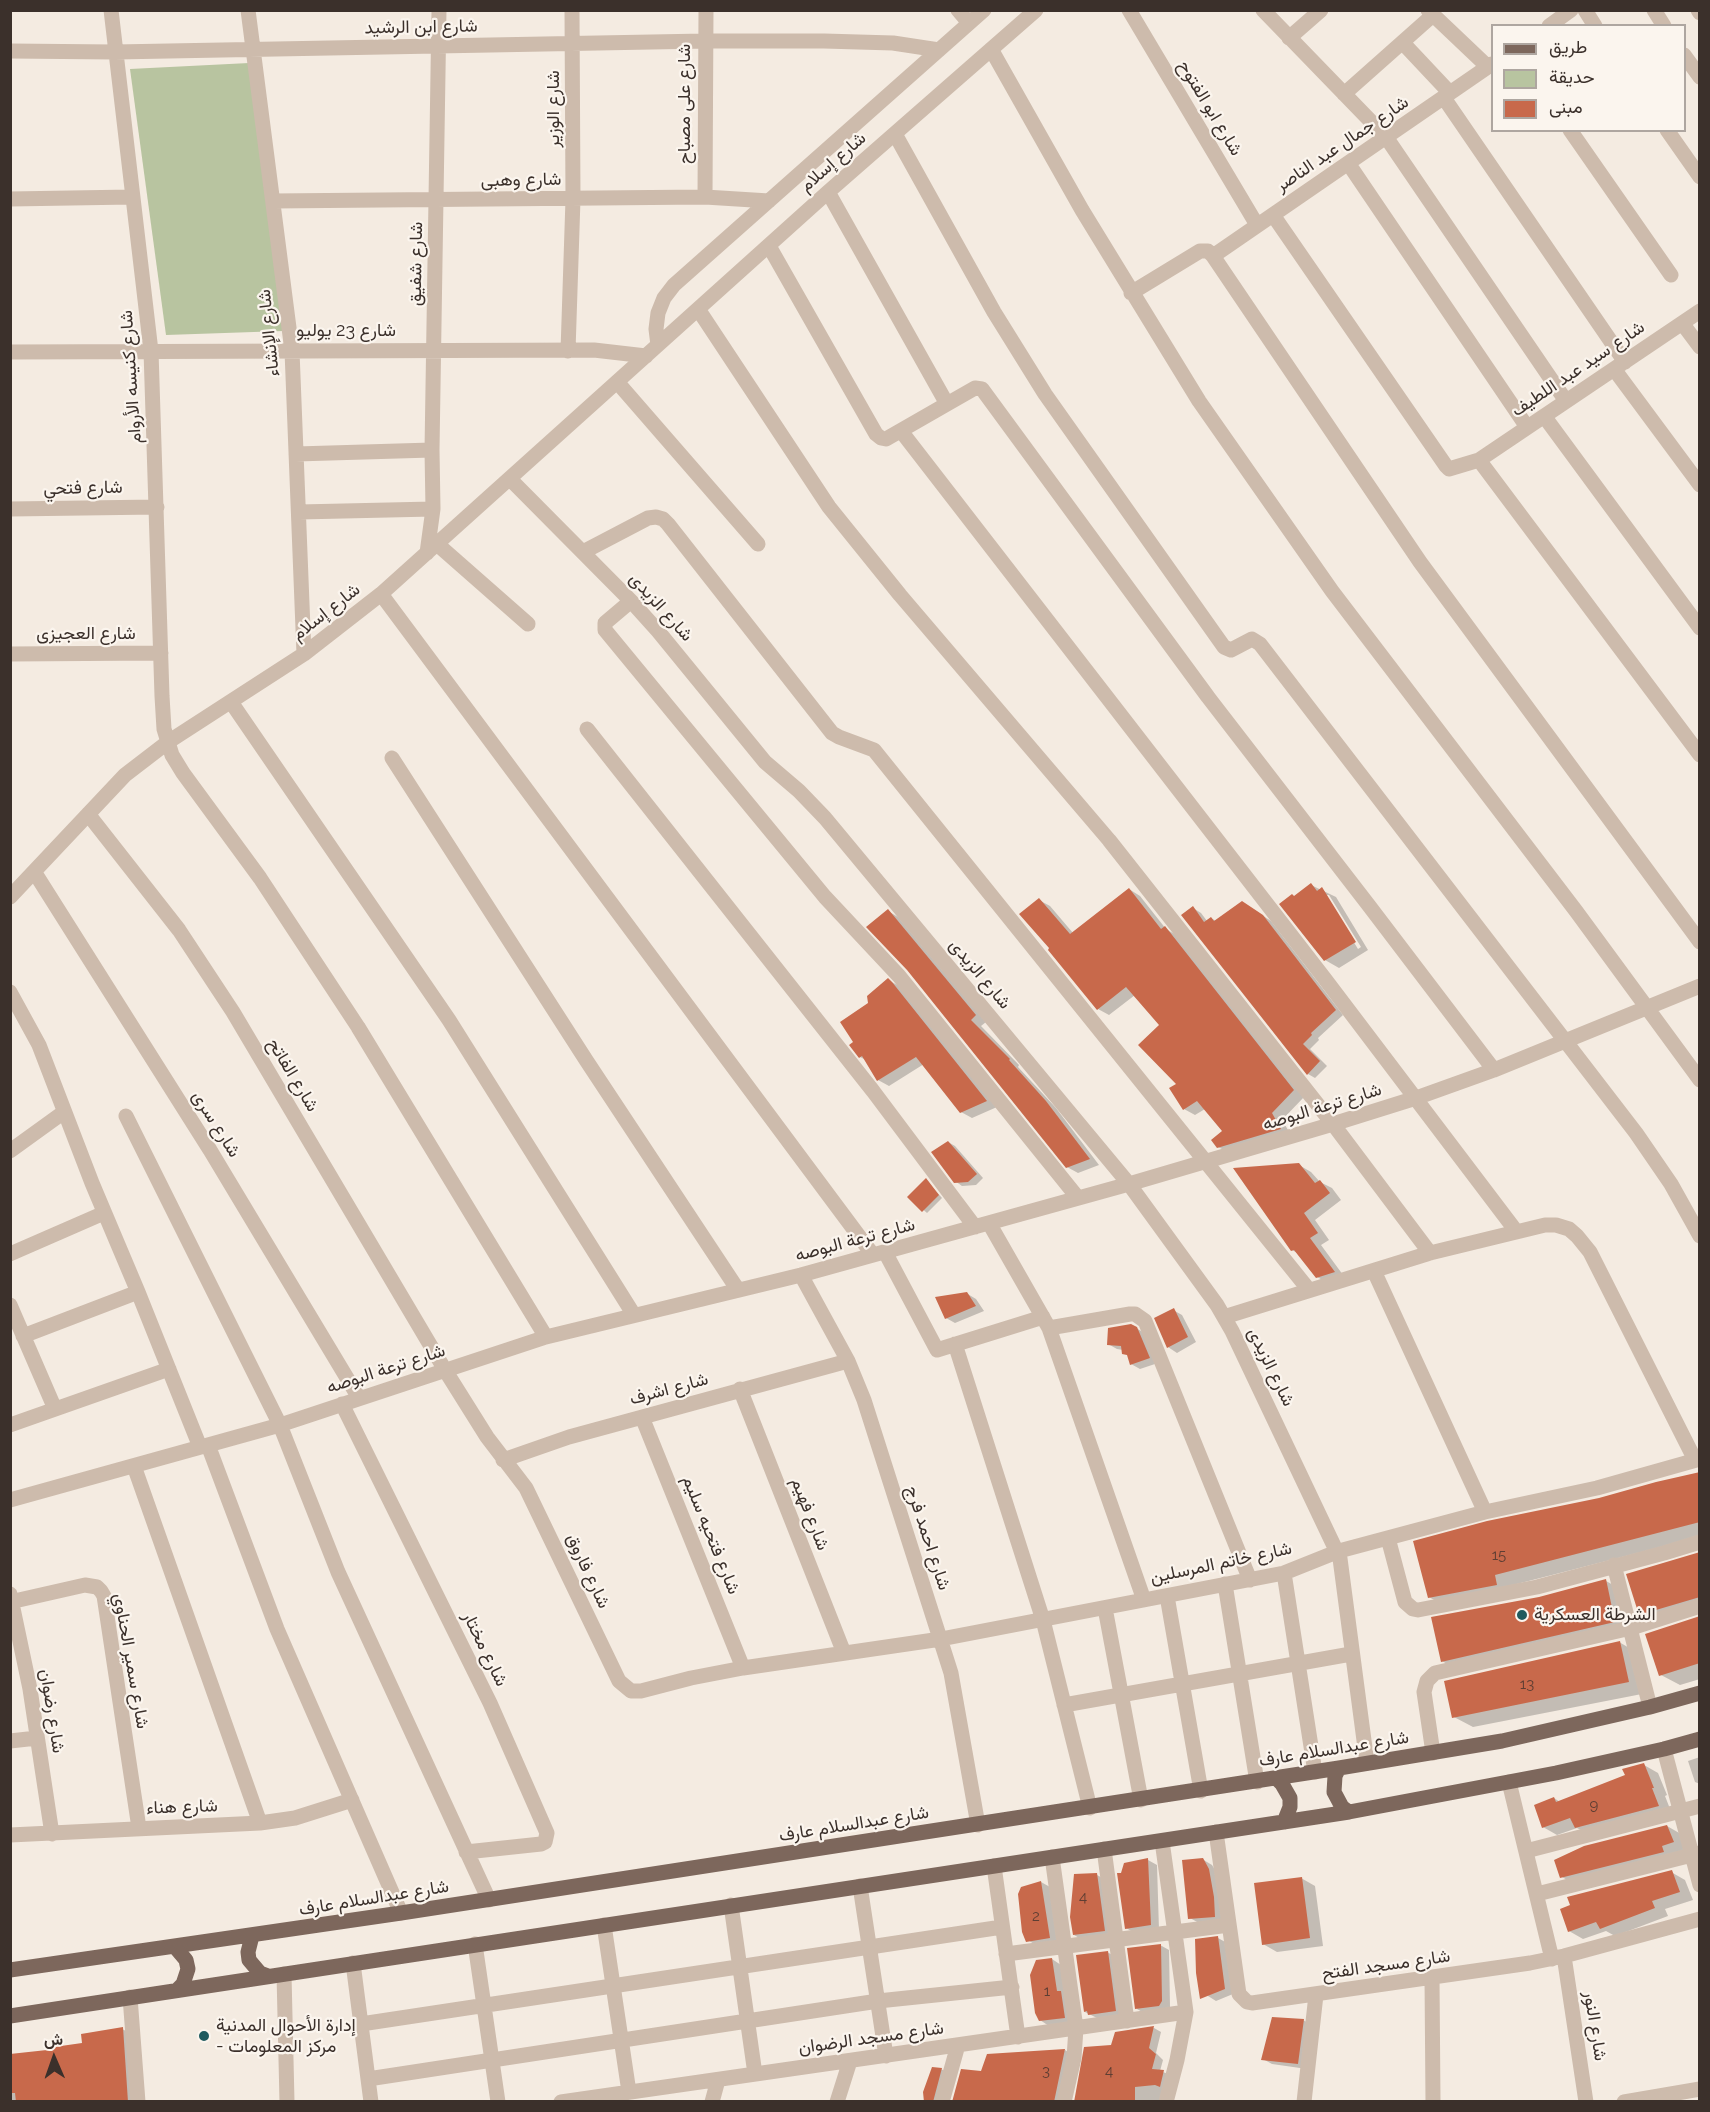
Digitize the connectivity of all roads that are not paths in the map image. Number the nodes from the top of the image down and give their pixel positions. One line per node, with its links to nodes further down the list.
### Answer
1 (111, 10): 29 (street, شارع كنيسه الأروام)
2 (248, 10): 25 (street, شارع الإنشاء)
3 (439, 10): 24 (street, شارع شفيق)
4 (572, 10): 23 (street, شارع الوزير)
5 (706, 10): 21 (street, شارع على مصباح)
6 (958, 10): 17 (street)
7 (984, 10): 17 (street, شارع إسلام)
8 (1036, 10): 27 (street, شارع إسلام)
9 (1129, 10): 50 (street, شارع ابو الفتوح)
10 (1263, 10): 20 (street)
11 (1320, 10): 20 (street)
12 (1571, 10): 16 (street)
13 (1585, 10): 18 (street)
14 (1654, 10): 19 (street)
15 (1431, 13): 22 (street); 31 (street)
16 (1552, 18)
17 (969, 23): 26 (street, شارع إسلام)
18 (1594, 24)
19 (1663, 24)
20 (1289, 38): 33 (street)
21 (705, 41): 23 (street, شارع ابن الرشيد); 26 (street, شارع ابن الرشيد); 43 (street, شارع على مصباح)
22 (1403, 43): 33 (street); 34 (street)
23 (573, 44): 24 (street, شارع ابن الرشيد); 45 (street, شارع الوزير)
24 (439, 47): 25 (street, شارع ابن الرشيد); 46 (street, شارع شفيق)
25 (253, 50): 29 (street, شارع ابن الرشيد); 47 (street, شارع الإنشاء)
26 (939, 50): 48 (street, شارع إسلام)
27 (991, 50): 37 (street, شارع إسلام); 54 (street)
28 (10, 51): 29 (street, شارع ابن الرشيد)
29 (115, 52): 42 (street, شارع كنيسه الأروام)
30 (1686, 58): 32 (street)
31 (1490, 66): 34 (street, شارع جمال عبد الناصر)
32 (1700, 77)
33 (1344, 94): 38 (street)
34 (1447, 95): 38 (street, شارع جمال عبد الناصر); 66 (street)
35 (1571, 132): 53 (street)
36 (1668, 132): 40 (street)
37 (895, 134): 41 (street, شارع إسلام); 104 (street)
38 (1386, 137): 39 (street, شارع جمال عبد الناصر); 68 (street)
39 (1348, 163): 49 (street, شارع جمال عبد الناصر); 71 (street)
40 (1700, 177)
41 (828, 192): 51 (street, شارع إسلام); 69 (street)
42 (132, 197): 44 (street); 61 (street, شارع كنيسه الأروام)
43 (705, 197): 45 (street, شارع وهبى); 48 (street, شارع وهبى)
44 (10, 199)
45 (573, 199): 46 (street, شارع وهبى); 63 (street, شارع الوزير)
46 (436, 200): 47 (street, شارع وهبى); 60 (street, شارع شفيق)
47 (273, 201): 62 (street, شارع الإنشاء)
48 (769, 201): 58 (street, شارع إسلام)
49 (1273, 214): 50 (street, شارع جمال عبد الناصر); 75 (street, شارع سيد عبد اللطيف)
50 (1257, 225): 52 (street, شارع جمال عبد الناصر)
51 (769, 246): 55 (street, شارع إسلام); 72 (street)
52 (1212, 256): 54 (street); 100 (street)
53 (1671, 275)
54 (1131, 293): 103 (street)
55 (698, 309): 58 (street, شارع إسلام); 110 (street)
56 (1700, 311): 57 (street, شارع سيد عبد اللطيف)
57 (1682, 323): 59 (street); 66 (street, شارع سيد عبد اللطيف)
58 (658, 345): 65 (street, شارع إسلام)
59 (1700, 347)
60 (434, 350): 62 (street, شارع 23 يوليو); 63 (street, شارع 23 يوليو); 73 (street, شارع شفيق)
61 (151, 351): 62 (street, شارع 23 يوليو); 64 (street, شارع 23 يوليو); 78 (street, شارع كنيسه الأروام)
62 (292, 351): 74 (street, شارع الإنشاء)
63 (568, 351): 65 (street, شارع 23 يوليو)
64 (10, 352)
65 (646, 356): 67 (street, شارع إسلام)
66 (1619, 365): 68 (street, شارع سيد عبد اللطيف); 77 (street)
67 (618, 383): 76 (street, شارع إسلام); 82 (street)
68 (1566, 401): 70 (street, شارع سيد عبد اللطيف)
69 (946, 404): 72 (street); 105 (street)
70 (1544, 416): 71 (street, شارع سيد عبد اللطيف); 88 (street)
71 (1527, 427): 75 (street, شارع سيد عبد اللطيف)
72 (901, 431): 107 (street)
73 (432, 450): 74 (street); 80 (street, شارع شفيق)
74 (296, 454): 81 (street, شارع الإنشاء)
75 (1479, 460): 95 (street)
76 (510, 479): 83 (street, شارع إسلام); 84 (street, شارع الزيدى)
77 (1700, 485)
78 (157, 507): 79 (street, شارع فتحي); 89 (street, شارع كنيسه الأروام)
79 (10, 508)
80 (433, 509): 81 (street); 83 (street, شارع شفيق)
81 (298, 512): 91 (street, شارع الإنشاء)
82 (758, 544)
83 (432, 548): 85 (street, شارع إسلام); 87 (street)
84 (583, 552): 86 (street, شارع الزيدى); 112 (street)
85 (381, 594): 91 (street, شارع إسلام); 120 (street)
86 (631, 601): 113 (street, شارع الزيدى); 114 (street)
87 (528, 624)
88 (1700, 628)
89 (161, 653): 90 (street, شارع العجيزى); 94 (street, شارع كنيسه الأروام)
90 (10, 654)
91 (304, 654): 92 (street, شارع إسلام)
92 (231, 702): 94 (street, شارع إسلام); 128 (street)
93 (587, 729): 116 (street)
94 (168, 742): 97 (street, شارع إسلام); 132 (street, شارع كنيسه الأروام)
95 (1700, 755)
96 (392, 758): 124 (street)
97 (88, 814): 98 (street, شارع إسلام); 136 (street, شارع الفاتح)
98 (35, 873): 99 (street, شارع إسلام); 138 (street, شارع سرى)
99 (12, 893)
100 (1700, 942)
101 (1700, 986): 103 (street, شارع ترعة البوصه)
102 (10, 992): 108 (street)
103 (1647, 1007): 104 (street, شارع ترعة البوصه); 106 (street)
104 (1566, 1040): 105 (street, شارع ترعة البوصه); 118 (street)
105 (1494, 1070): 107 (street, شارع ترعة البوصه)
106 (1700, 1080)
107 (1416, 1098): 110 (street, شارع ترعة البوصه); 117 (street)
108 (64, 1112): 111 (street); 115 (street)
109 (126, 1116): 143 (street)
110 (1333, 1124): 112 (street, شارع ترعة البوصه); 119 (street)
111 (10, 1151)
112 (1207, 1161): 113 (street, شارع ترعة البوصه); 125 (street)
113 (1129, 1184): 114 (street, شارع ترعة البوصه); 129 (street, شارع الزيدى)
114 (1078, 1198): 116 (street, شارع ترعة البوصه)
115 (104, 1213): 121 (street); 126 (street)
116 (982, 1225): 120 (street, شارع ترعة البوصه); 130 (street)
117 (1516, 1231): 119 (street); 146 (street)
118 (1700, 1236)
119 (1430, 1252): 122 (street)
120 (879, 1253): 123 (street, شارع ترعة البوصه); 133 (street)
121 (10, 1254)
122 (1374, 1271): 125 (street); 149 (street)
123 (801, 1275): 124 (street, شارع ترعة البوصه); 134 (street, شارع احمد فرج)
124 (738, 1290): 128 (street, شارع ترعة البوصه)
125 (1309, 1290): 129 (street)
126 (138, 1292): 131 (street); 135 (street)
127 (10, 1305): 131 (street)
128 (634, 1316): 132 (street, شارع ترعة البوصه)
129 (1224, 1317): 152 (street, شارع الزيدى)
130 (1046, 1323): 133 (street); 155 (street); 159 (street)
131 (23, 1336): 140 (street)
132 (546, 1337): 136 (street, شارع ترعة البوصه)
133 (955, 1344): 162 (street)
134 (848, 1361): 137 (street, شارع اشرف); 164 (street, شارع احمد فرج)
135 (169, 1369): 140 (street); 144 (street)
136 (445, 1370): 138 (street, شارع ترعة البوصه); 145 (street, شارع فاروق)
137 (740, 1389): 141 (street, شارع اشرف); 165 (street, شارع فهيم)
138 (359, 1398): 139 (street, شارع ترعة البوصه)
139 (342, 1404): 143 (street, شارع ترعة البوصه); 204 (street, شارع مختار)
140 (55, 1409): 142 (street)
141 (642, 1417): 145 (street, شارع اشرف); 169 (street, شارع فتحيه سليم)
142 (10, 1425)
143 (280, 1425): 144 (street, شارع ترعة البوصه); 204 (street)
144 (204, 1446): 147 (street, شارع ترعة البوصه); 188 (street)
145 (503, 1460): 169 (street, شارع فاروق)
146 (1697, 1460): 149 (street, شارع خاتم المرسلين)
147 (134, 1466): 148 (street, شارع ترعة البوصه); 195 (street)
148 (10, 1500)
149 (1485, 1512): 150 (street, شارع خاتم المرسلين)
150 (1388, 1538): 152 (street, شارع خاتم المرسلين); 153 (street)
151 (1700, 1542): 153 (street)
152 (1339, 1551): 154 (street, شارع خاتم المرسلين); 166 (street)
153 (1614, 1565): 163 (street)
154 (1284, 1573): 155 (street, شارع خاتم المرسلين); 168 (street)
155 (1250, 1580): 156 (street, شارع خاتم المرسلين)
156 (1225, 1584): 157 (street, شارع خاتم المرسلين); 170 (street)
157 (1167, 1596): 159 (street, شارع خاتم المرسلين); 171 (street)
158 (11, 1599): 167 (street, شارع رضوان); 197 (street, شارع سمير الحناوي)
159 (1143, 1600): 161 (street, شارع خاتم المرسلين)
160 (1700, 1606): 163 (street)
161 (1105, 1608): 162 (street, شارع خاتم المرسلين); 173 (street)
162 (1043, 1620): 164 (street, شارع خاتم المرسلين); 174 (street)
163 (1631, 1628): 175 (street); 180 (street)
164 (941, 1639): 165 (street, شارع خاتم المرسلين); 196 (street, شارع احمد فرج)
165 (844, 1653): 169 (street, شارع خاتم المرسلين)
166 (1352, 1654): 168 (street); 181 (street)
167 (18, 1664): 176 (street, شارع رضوان)
168 (1298, 1664): 170 (street); 183 (street)
169 (743, 1668)
170 (1240, 1674): 171 (street); 185 (street)
171 (1183, 1684): 173 (street); 187 (street)
172 (1700, 1693): 175 (main road, شارع عبدالسلام عارف)
173 (1121, 1695): 174 (street); 189 (street)
174 (1064, 1705): 191 (street)
175 (1650, 1707): 180 (main road, شارع عبدالسلام عارف)
176 (37, 1738): 178 (street); 199 (street, شارع رضوان)
177 (1700, 1738): 179 (main road)
178 (10, 1741)
179 (1664, 1749): 186 (main road); 192 (street)
180 (1433, 1753): 181 (main road, شارع عبدالسلام عارف)
181 (1367, 1763): 182 (main road, شارع عبدالسلام عارف)
182 (1339, 1768): 183 (main road, شارع عبدالسلام عارف); 193 (main road)
183 (1315, 1772): 184 (main road, شارع عبدالسلام عارف)
184 (1276, 1778): 185 (main road, شارع عبدالسلام عارف); 194 (main road)
185 (1257, 1782): 187 (main road, شارع عبدالسلام عارف)
186 (1509, 1782): 193 (main road); 203 (street, شارع النور)
187 (1201, 1791): 189 (main road, شارع عبدالسلام عارف)
188 (352, 1800): 195 (street, شارع هناء); 213 (street)
189 (1142, 1800): 191 (main road, شارع عبدالسلام عارف)
190 (1700, 1806): 192 (street)
191 (1090, 1808): 196 (main road, شارع عبدالسلام عارف)
192 (1680, 1811): 203 (street); 205 (street)
193 (1348, 1812): 194 (main road)
194 (1284, 1822): 198 (main road)
195 (260, 1823): 197 (street, شارع هناء)
196 (978, 1825): 211 (main road, شارع عبدالسلام عارف)
197 (139, 1828): 199 (street, شارع هناء)
198 (1216, 1832): 201 (main road); 216 (street, شارع مسجد الفتح)
199 (52, 1834): 200 (street, شارع هناء)
200 (10, 1835)
201 (1162, 1840): 202 (main road); 218 (street)
202 (1104, 1849): 206 (main road); 220 (street)
203 (1526, 1851): 210 (street, شارع النور)
204 (466, 1852): 211 (street)
205 (1695, 1854): 208 (street); 210 (street)
206 (1052, 1857): 207 (main road); 222 (street)
207 (994, 1866): 209 (main road); 217 (street)
208 (1700, 1884)
209 (860, 1886): 212 (main road); 224 (street)
210 (1538, 1894): 226 (street, شارع النور)
211 (489, 1900): 213 (main road, شارع عبدالسلام عارف)
212 (731, 1905): 215 (main road); 228 (street)
213 (401, 1913): 219 (main road, شارع عبدالسلام عارف)
214 (1700, 1919): 226 (street, شارع مسجد الفتح)
215 (604, 1925): 221 (main road); 233 (street)
216 (1229, 1925): 218 (street); 236 (street, شارع مسجد الفتح)
217 (1002, 1927): 224 (street); 225 (street)
218 (1175, 1932): 220 (street); 240 (street)
219 (252, 1936): 223 (main road, شارع عبدالسلام عارف); 231 (main road)
220 (1116, 1939): 222 (street); 243 (street)
221 (475, 1944): 227 (main road); 239 (street)
222 (1064, 1946): 225 (street); 245 (street)
223 (175, 1947): 229 (main road, شارع عبدالسلام عارف); 235 (main road)
224 (870, 1947): 228 (street); 238 (street)
225 (1006, 1954): 234 (street)
226 (1558, 1957): 232 (street, شارع مسجد الفتح); 270 (street, شارع النور)
227 (353, 1963): 230 (main road); 244 (street)
228 (740, 1967): 233 (street); 242 (street)
229 (10, 1970)
230 (284, 1974): 231 (main road); 259 (street)
231 (268, 1976): 235 (main road)
232 (1432, 1978): 236 (street, شارع مسجد الفتح); 269 (street)
233 (613, 1986): 239 (street); 247 (street)
234 (1012, 1987): 238 (street); 246 (street)
235 (177, 1990): 237 (main road)
236 (1316, 1995): 268 (street)
237 (130, 1997): 241 (main road); 258 (street)
238 (878, 2001): 242 (street); 249 (street)
239 (484, 2006): 244 (street); 250 (street)
240 (1186, 2012): 243 (street, شارع مسجد الرضوان); 267 (street)
241 (10, 2016)
242 (748, 2021): 247 (street); 252 (street)
243 (1127, 2021): 245 (street, شارع مسجد الرضوان)
244 (361, 2024): 253 (street)
245 (1076, 2028): 246 (street, شارع مسجد الرضوان); 266 (street)
246 (1018, 2037): 248 (street, شارع مسجد الرضوان)
247 (621, 2040): 250 (street); 256 (street)
248 (958, 2045): 249 (street, شارع مسجد الرضوان); 265 (street)
249 (886, 2056): 251 (street, شارع مسجد الرضوان)
250 (492, 2060): 253 (street); 261 (street)
251 (850, 2061): 252 (street, شارع مسجد الرضوان); 264 (street)
252 (756, 2074): 254 (street, شارع مسجد الرضوان)
253 (368, 2079): 260 (street)
254 (718, 2080): 256 (street, شارع مسجد الرضوان); 263 (street)
255 (1700, 2089): 271 (street)
256 (629, 2092): 257 (street, شارع مسجد الرضوان)
257 (596, 2099): 262 (street, شارع مسجد الرضوان)
258 (138, 2102)
259 (287, 2102)
260 (371, 2102)
261 (498, 2102)
262 (561, 2102)
263 (712, 2102)
264 (837, 2102)
265 (942, 2102)
266 (1064, 2102)
267 (1166, 2102)
268 (1304, 2102)
269 (1433, 2102)
270 (1586, 2102)
271 (1624, 2102)

